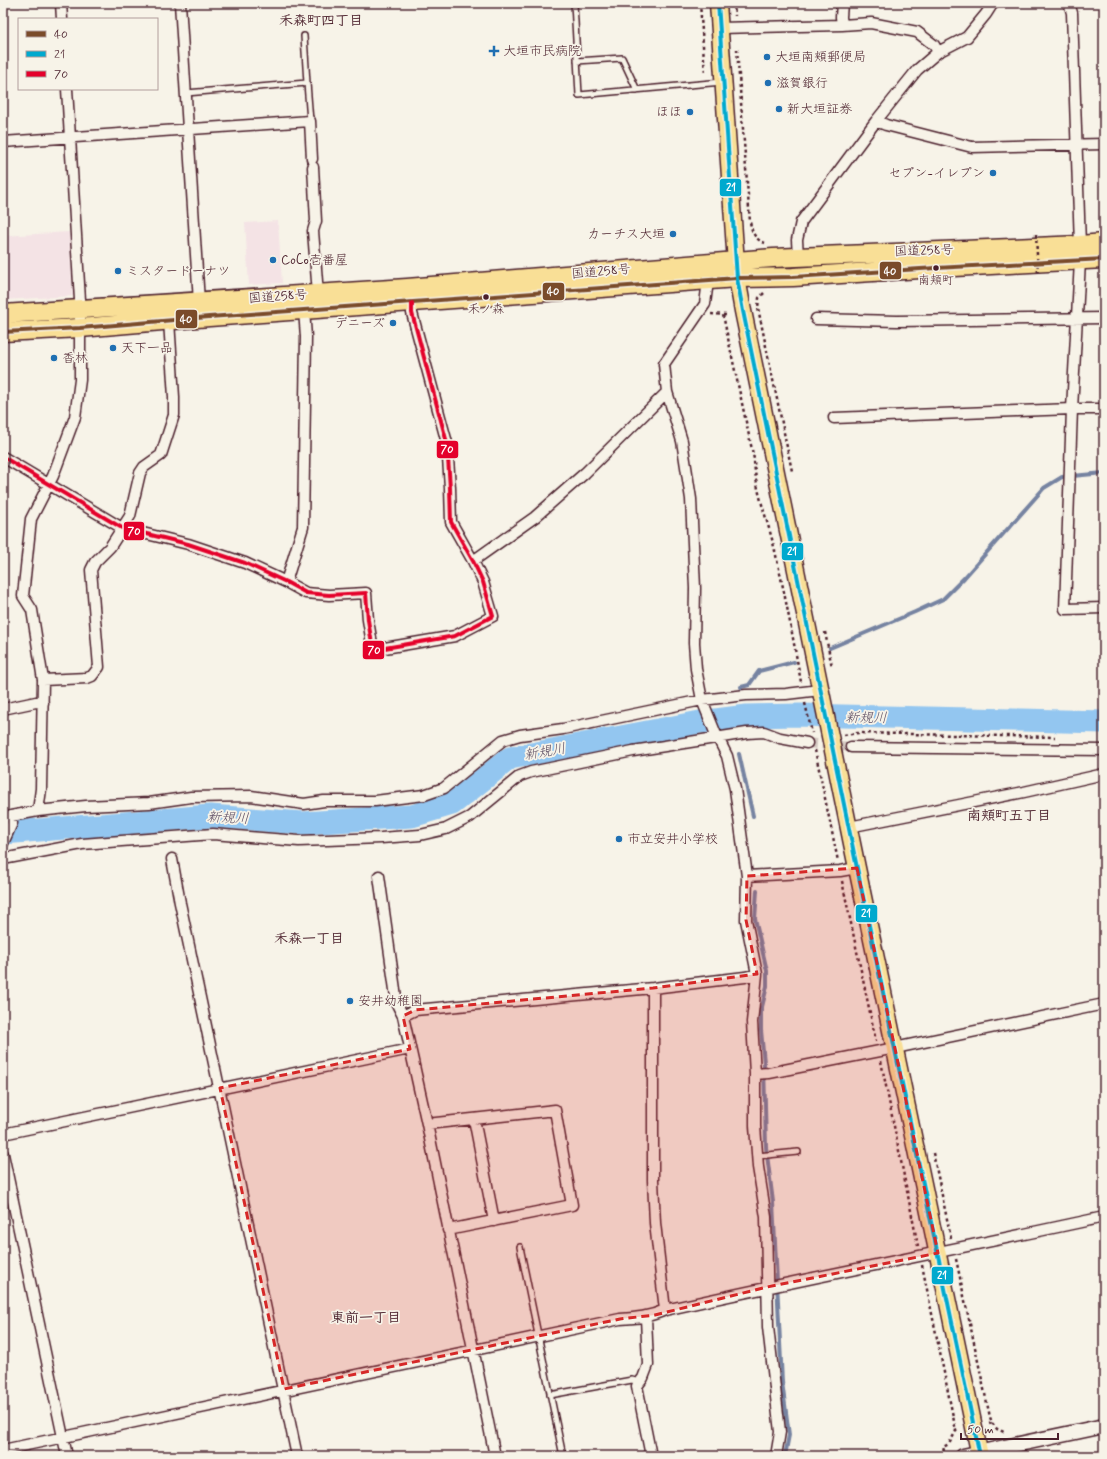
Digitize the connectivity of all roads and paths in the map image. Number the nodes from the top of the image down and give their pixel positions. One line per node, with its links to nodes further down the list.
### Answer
1 (61, 3): 10 (street)
2 (180, 3): 21 (street)
3 (574, 3): 15 (lane)
4 (700, 3): 16 (path)
5 (718, 3): 12 (main road)
6 (734, 3): 12 (path)
7 (842, 3): 11 (street)
8 (993, 3): 14 (street)
9 (1069, 3): 27 (street)
10 (62, 18)
11 (842, 25): 12 (street); 14 (street)
12 (728, 28): 17 (main road); 30 (path)
13 (304, 36): 18 (lane)
14 (938, 52): 23 (street)
15 (577, 61): 20 (lane); 20 (lane)
16 (705, 74)
17 (724, 82): 20 (lane); 35 (main road)
18 (307, 83): 21 (lane); 22 (lane)
19 (67, 90): 25 (street)
20 (637, 90)
21 (186, 93): 24 (street)
22 (310, 121): 24 (street); 39 (street)
23 (876, 121): 27 (street); 33 (street)
24 (188, 130): 25 (street); 40 (street)
25 (70, 138): 26 (street); 42 (street)
26 (3, 142)
27 (1076, 144): 28 (street); 32 (street)
28 (1104, 144)
29 (1036, 234): 36 (path, bridge)
30 (772, 243)
31 (1104, 243): 32 (highway, 国道258号)
32 (1080, 253): 33 (highway, 国道258号); 34 (highway, 国道258号); 35 (highway, 国道258号); 48 (street)
33 (798, 257): 35 (highway, 国道258号)
34 (1104, 259)
35 (736, 269): 37 (highway, 国道258号); 39 (highway, 国道258号); 68 (main road)
36 (1031, 273)
37 (708, 281): 41 (highway, 国道258号); 54 (street)
38 (770, 290): 59 (path)
39 (318, 294): 40 (highway, 国道258号)
40 (199, 302): 42 (highway, 国道258号)
41 (412, 303): 43 (highway, 国道258号); 62 (street)
42 (81, 310): 44 (highway, 国道258号); 52 (street)
43 (304, 310): 51 (highway, 国道258号); 63 (street)
44 (3, 314)
45 (710, 314): 46 (path)
46 (723, 315): 47 (path); 69 (path)
47 (727, 315)
48 (1078, 318): 49 (street); 50 (street); 55 (street)
49 (1104, 318)
50 (816, 319)
51 (169, 321): 52 (highway, 国道258号); 61 (street)
52 (80, 328): 53 (highway, 国道258号); 60 (street)
53 (3, 332)
54 (668, 392): 62 (street); 71 (street)
55 (1072, 409): 56 (street); 57 (street); 64 (street)
56 (1104, 409)
57 (834, 418)
58 (3, 458): 60 (street)
59 (792, 474)
60 (49, 485): 61 (street); 67 (street)
61 (122, 528): 63 (street); 67 (street)
62 (473, 561): 63 (street)
63 (286, 582)
64 (1104, 608)
65 (824, 630): 66 (path)
66 (833, 674)
67 (44, 680): 70 (street)
68 (821, 694): 69 (street); 74 (main road)
69 (803, 696): 71 (street); 73 (path)
70 (43, 703): 72 (street); 82 (street)
71 (703, 703): 75 (street); 82 (street)
72 (3, 709)
73 (811, 730): 74 (path); 78 (path)
74 (828, 731): 76 (path); 83 (main road)
75 (717, 735): 78 (street); 85 (street); 90 (street)
76 (845, 735): 77 (path); 79 (path)
77 (1059, 737)
78 (812, 743): 88 (path)
79 (849, 744): 80 (street)
80 (1104, 750)
81 (1104, 774): 83 (street)
82 (38, 811): 84 (street)
83 (849, 827): 87 (main road)
84 (3, 844)
85 (3, 859)
86 (172, 859): 99 (street)
87 (857, 868): 88 (street); 95 (main road)
88 (840, 871): 90 (street); 97 (path)
89 (379, 876): 94 (street)
90 (747, 876): 91 (street)
91 (757, 974): 92 (street); 98 (street)
92 (653, 988): 94 (street); 115 (street)
93 (1104, 1004): 95 (street)
94 (403, 1016): 96 (street)
95 (895, 1048): 97 (street); 112 (main road)
96 (410, 1049): 99 (street); 101 (street)
97 (879, 1052): 98 (street); 113 (path)
98 (761, 1074): 106 (street)
99 (220, 1088): 102 (street); 120 (street)
100 (474, 1119): 101 (street); 108 (street); 108 (street)
101 (427, 1124): 109 (street)
102 (3, 1134)
103 (932, 1151): 111 (path)
104 (798, 1152): 106 (lane)
105 (3, 1154): 126 (street)
106 (760, 1156): 114 (street)
107 (1104, 1217): 111 (street)
108 (494, 1221): 109 (street)
109 (448, 1230): 118 (street)
110 (520, 1247): 117 (lane)
111 (954, 1250): 112 (street); 125 (path)
112 (938, 1253): 113 (street); 129 (main road)
113 (920, 1256): 114 (street); 124 (path)
114 (774, 1286): 115 (street); 135 (street)
115 (665, 1310): 116 (street)
116 (646, 1317): 117 (street); 119 (street)
117 (538, 1337): 118 (street); 121 (lane)
118 (473, 1351): 120 (street); 132 (street)
119 (639, 1382): 121 (lane); 134 (street)
120 (284, 1390): 126 (street); 131 (street)
121 (550, 1395): 133 (lane)
122 (1104, 1426): 129 (street)
123 (960, 1430): 124 (path)
124 (956, 1431): 128 (path)
125 (1008, 1436)
126 (63, 1438): 127 (street); 130 (street)
127 (3, 1450)
128 (944, 1451)
129 (979, 1454): 136 (street)
130 (67, 1456)
131 (297, 1456)
132 (495, 1456)
133 (563, 1456)
134 (651, 1456)
135 (776, 1456)
136 (963, 1456)

